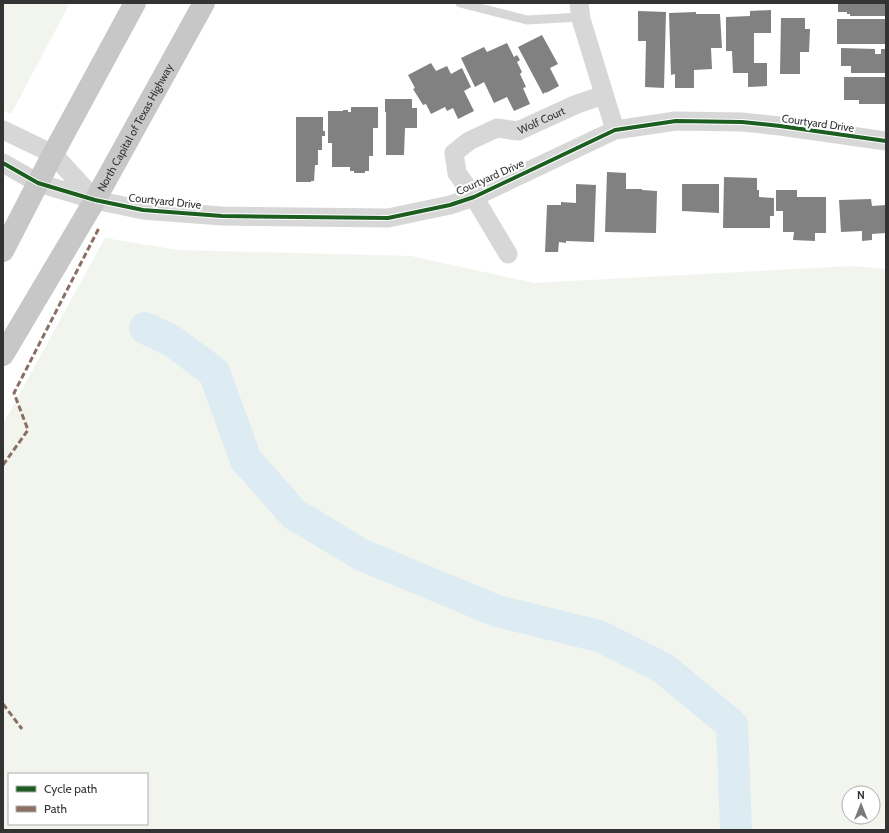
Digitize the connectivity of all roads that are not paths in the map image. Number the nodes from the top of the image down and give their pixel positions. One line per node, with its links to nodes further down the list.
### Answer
1 (135, 3): 9 (highway)
2 (204, 3): 13 (highway, North Capital of Texas Highway)
3 (460, 3): 4 (lane)
4 (580, 10): 5 (street)
5 (604, 95): 7 (street); 12 (street, Wolf Court)
6 (3, 130): 9 (street)
7 (615, 130): 8 (street, Courtyard Drive); 12 (street, Courtyard Drive)
8 (886, 142)
9 (53, 154): 11 (highway); 13 (street)
10 (3, 164): 11 (street, Courtyard Drive)
11 (38, 183): 13 (street, Courtyard Drive); 14 (highway)
12 (474, 197): 13 (street, Courtyard Drive); 15 (street, Wolf Court)
13 (95, 200): 16 (highway, North Capital of Texas Highway)
14 (3, 251)
15 (508, 254)
16 (3, 355)

